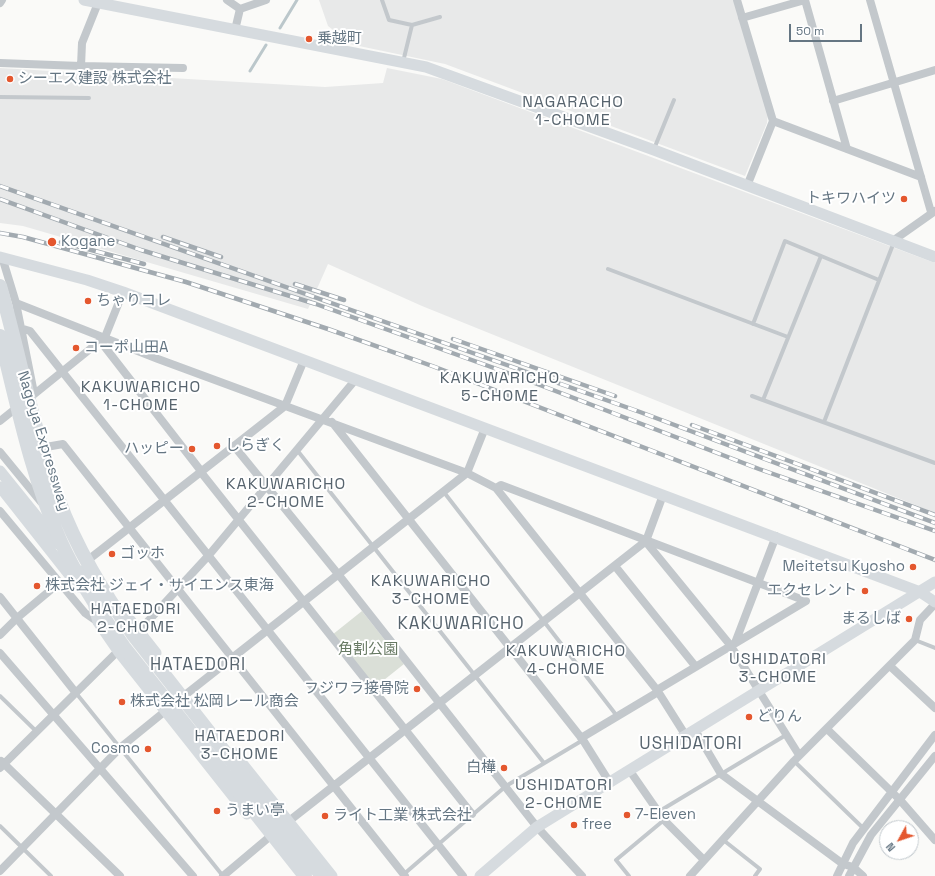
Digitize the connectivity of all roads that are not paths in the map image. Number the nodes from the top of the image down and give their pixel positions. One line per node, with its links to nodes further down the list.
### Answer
1 (2, 0): 9 (street)
2 (84, 0): 10 (street)
3 (227, 0): 11 (street)
4 (263, 0): 11 (street)
5 (382, 0): 14 (lane)
6 (737, 0): 13 (street)
7 (805, 0): 13 (street); 25 (street)
8 (870, 0): 21 (street)
9 (0, 3)
10 (98, 3): 15 (street); 18 (street)
11 (240, 9): 15 (street)
12 (440, 17): 14 (lane)
13 (742, 18): 26 (street)
14 (412, 25): 17 (lane)
15 (235, 30): 17 (street)
16 (0, 63): 18 (street)
17 (403, 63): 28 (street)
18 (82, 66): 19 (street)
19 (183, 68)
20 (935, 70): 21 (street)
21 (894, 81): 25 (street); 29 (street)
22 (0, 97): 23 (lane)
23 (89, 98)
24 (674, 100): 28 (lane)
25 (833, 101): 27 (street)
26 (773, 121): 27 (street); 30 (street)
27 (847, 149): 29 (street)
28 (654, 150): 30 (street)
29 (921, 177): 31 (street)
30 (747, 186): 32 (street)
31 (933, 211): 32 (street)
32 (894, 240): 35 (street); 37 (lane)
33 (821, 256): 37 (lane); 41 (lane); 45 (lane)
34 (1, 257): 39 (street); 40 (street)
35 (935, 257)
36 (608, 269): 41 (lane)
37 (879, 280): 57 (lane)
38 (0, 286): 169 (highway, Nagoya Expressway)
39 (124, 292): 46 (street); 47 (street)
40 (16, 303): 43 (street); 46 (street)
41 (753, 324): 45 (lane)
42 (0, 325): 43 (street)
43 (20, 326): 48 (street); 50 (street)
44 (0, 336): 168 (highway, Nagoya Expressway)
45 (788, 337): 52 (lane)
46 (103, 340): 48 (street); 53 (street); 65 (street)
47 (304, 360): 49 (street); 53 (street)
48 (63, 371): 50 (street); 72 (street)
49 (356, 379): 54 (street); 58 (street)
50 (34, 394): 55 (street); 60 (street)
51 (752, 396): 52 (lane)
52 (763, 400): 57 (lane)
53 (285, 406): 54 (street); 59 (street)
54 (323, 419): 56 (street); 61 (street)
55 (0, 421)
56 (332, 422): 66 (street); 76 (street)
57 (824, 422): 63 (lane)
58 (485, 428): 66 (street); 71 (street)
59 (234, 446): 65 (street); 67 (street)
60 (46, 448): 77 (street); 82 (street)
61 (296, 450): 67 (street); 80 (lane)
62 (0, 452): 82 (street)
63 (935, 463)
64 (0, 471): 73 (street)
65 (201, 471): 72 (street); 75 (street)
66 (467, 473): 69 (street); 70 (street)
67 (266, 484): 75 (street); 84 (street)
68 (0, 487): 73 (street)
69 (496, 488): 79 (street); 90 (street)
70 (443, 491): 76 (street); 96 (lane)
71 (663, 495): 78 (street); 79 (street)
72 (165, 499): 77 (street); 81 (street)
73 (20, 504): 93 (street); 97 (street)
74 (0, 511): 87 (street)
75 (238, 519): 81 (street); 92 (street)
76 (407, 519): 80 (street); 103 (street)
77 (129, 529): 82 (street); 88 (street)
78 (776, 536): 85 (street); 89 (street)
79 (646, 541): 83 (street); 85 (street); 102 (street)
80 (372, 546): 84 (street); 110 (lane)
81 (209, 555): 88 (street); 98 (street)
82 (88, 560): 93 (street)
83 (615, 566): 90 (street); 109 (street)
84 (338, 574): 92 (street); 116 (street)
85 (758, 582): 102 (street); 102 (street)
86 (935, 582): 89 (street)
87 (60, 583): 95 (street); 97 (street)
88 (178, 590): 99 (street); 107 (street)
89 (920, 592): 94 (street); 112 (street)
90 (579, 594): 96 (street); 111 (street)
91 (0, 597): 95 (street)
92 (303, 602): 98 (street); 122 (street)
93 (115, 603): 99 (street)
94 (935, 603): 101 (street)
95 (17, 618): 100 (street); 113 (street)
96 (544, 621): 103 (street); 120 (lane)
97 (98, 622): 105 (street)
98 (268, 629): 107 (street); 132 (street)
99 (139, 630): 114 (street)
100 (0, 635)
101 (914, 640): 104 (lane); 108 (street)
102 (733, 645): 109 (street); 112 (street)
103 (510, 648): 110 (street); 127 (street)
104 (935, 648)
105 (118, 651): 113 (street); 118 (street)
106 (0, 653): 119 (street)
107 (232, 658): 114 (street); 141 (street)
108 (890, 666): 117 (street); 121 (street)
109 (696, 667): 111 (street)
110 (475, 676): 116 (street); 134 (lane)
111 (658, 691): 120 (street); 124 (street)
112 (758, 691): 124 (street); 125 (street)
113 (76, 693): 119 (street); 129 (lane)
114 (187, 693): 118 (street); 149 (street)
115 (0, 696): 123 (lane)
116 (440, 704): 122 (street); 140 (street)
117 (935, 708)
118 (165, 711): 129 (street); 153 (street)
119 (54, 715): 123 (street); 136 (street)
120 (618, 716): 127 (street)
121 (827, 728): 133 (street); 142 (street)
122 (405, 730): 132 (street); 147 (street)
123 (37, 732): 135 (street)
124 (690, 733): 137 (street); 138 (street)
125 (786, 735): 133 (street); 138 (lane)
126 (935, 735): 128 (street)
127 (582, 739): 134 (lane); 139 (street)
128 (928, 746): 130 (street); 142 (street)
129 (121, 747): 136 (street); 166 (lane)
130 (935, 751)
131 (935, 756): 143 (street)
132 (369, 758): 141 (street); 156 (street)
133 (797, 758): 144 (street); 152 (lane)
134 (544, 763): 140 (lane)
135 (1, 764): 146 (street)
136 (99, 768): 146 (street); 165 (street)
137 (630, 771): 139 (street); 145 (street)
138 (721, 774): 144 (street); 145 (lane)
139 (610, 782): 151 (street)
140 (506, 786): 147 (lane); 151 (street)
141 (334, 787): 149 (street); 162 (street)
142 (891, 792): 143 (street); 152 (street)
143 (900, 800): 155 (street); 160 (street)
144 (757, 802): 154 (street); 159 (street)
145 (658, 812): 148 (street)
146 (55, 814): 157 (street); 164 (street)
147 (472, 814): 156 (lane)
148 (664, 820): 158 (street); 174 (lane)
149 (289, 822): 170 (street)
150 (0, 826): 157 (lane)
151 (537, 827): 172 (street); 173 (street)
152 (863, 828): 159 (street)
153 (267, 839): 166 (street); 167 (street)
154 (722, 839): 158 (street); 176 (lane)
155 (935, 840)
156 (438, 844): 162 (lane); 171 (street)
157 (22, 847): 161 (street); 163 (lane)
158 (704, 860): 175 (street)
159 (843, 864): 160 (street); 177 (street)
160 (853, 867): 178 (street); 179 (street)
161 (0, 871)
162 (404, 875)
163 (51, 876)
164 (120, 876)
165 (193, 876)
166 (223, 876)
167 (296, 876)
168 (305, 876)
169 (322, 876)
170 (332, 876)
171 (463, 876)
172 (480, 876)
173 (582, 876)
174 (629, 876)
175 (690, 876)
176 (755, 876)
177 (837, 876)
178 (849, 876)
179 (863, 876)

